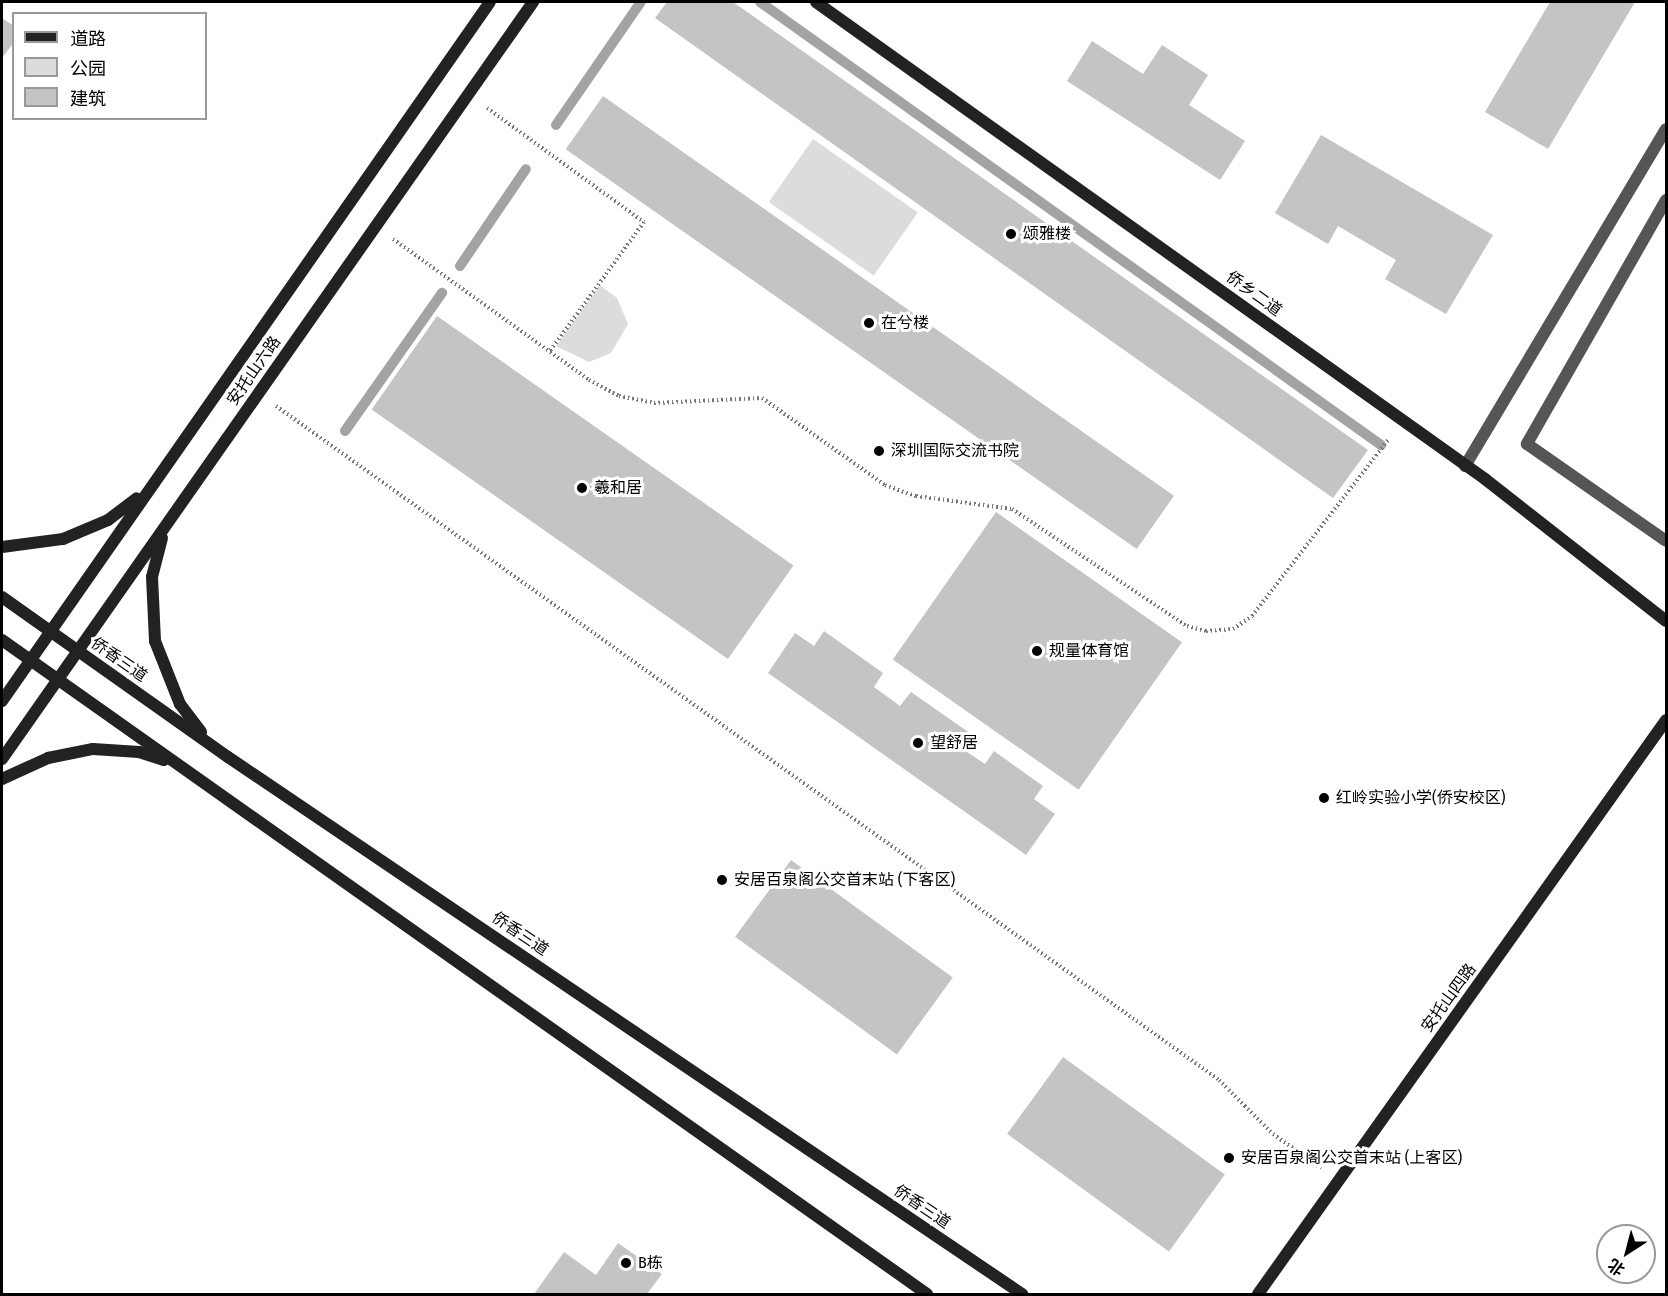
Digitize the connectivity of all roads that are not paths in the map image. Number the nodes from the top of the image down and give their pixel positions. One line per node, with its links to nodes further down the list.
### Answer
1 (490, 2): 7 (street, 安托山六路)
2 (533, 2): 8 (street, 安托山六路)
3 (816, 2): 6 (street, 侨乡二道)
4 (1666, 129): 6 (street)
5 (1666, 200): 9 (street)
6 (1465, 466): 12 (street, 侨乡二道)
7 (160, 473): 10 (street); 13 (street, 安托山六路)
8 (170, 519): 15 (street, 安托山六路); 20 (street)
9 (1666, 541)
10 (2, 547)
11 (2, 597): 13 (street, 侨香三道)
12 (1666, 621)
13 (50, 631): 15 (street, 侨香三道); 16 (street, 安托山六路)
14 (2, 640): 16 (street)
15 (77, 651): 17 (street, 安托山六路); 20 (street, 侨香三道)
16 (30, 660): 17 (street); 18 (street, 安托山六路)
17 (57, 680): 21 (street, 安托山六路); 22 (street)
18 (2, 701)
19 (1666, 720): 26 (street, 安托山四路)
20 (228, 757): 25 (street, 侨香三道)
21 (2, 759)
22 (182, 768): 23 (street); 24 (street)
23 (2, 779)
24 (927, 1294)
25 (1022, 1294)
26 (1258, 1294)

